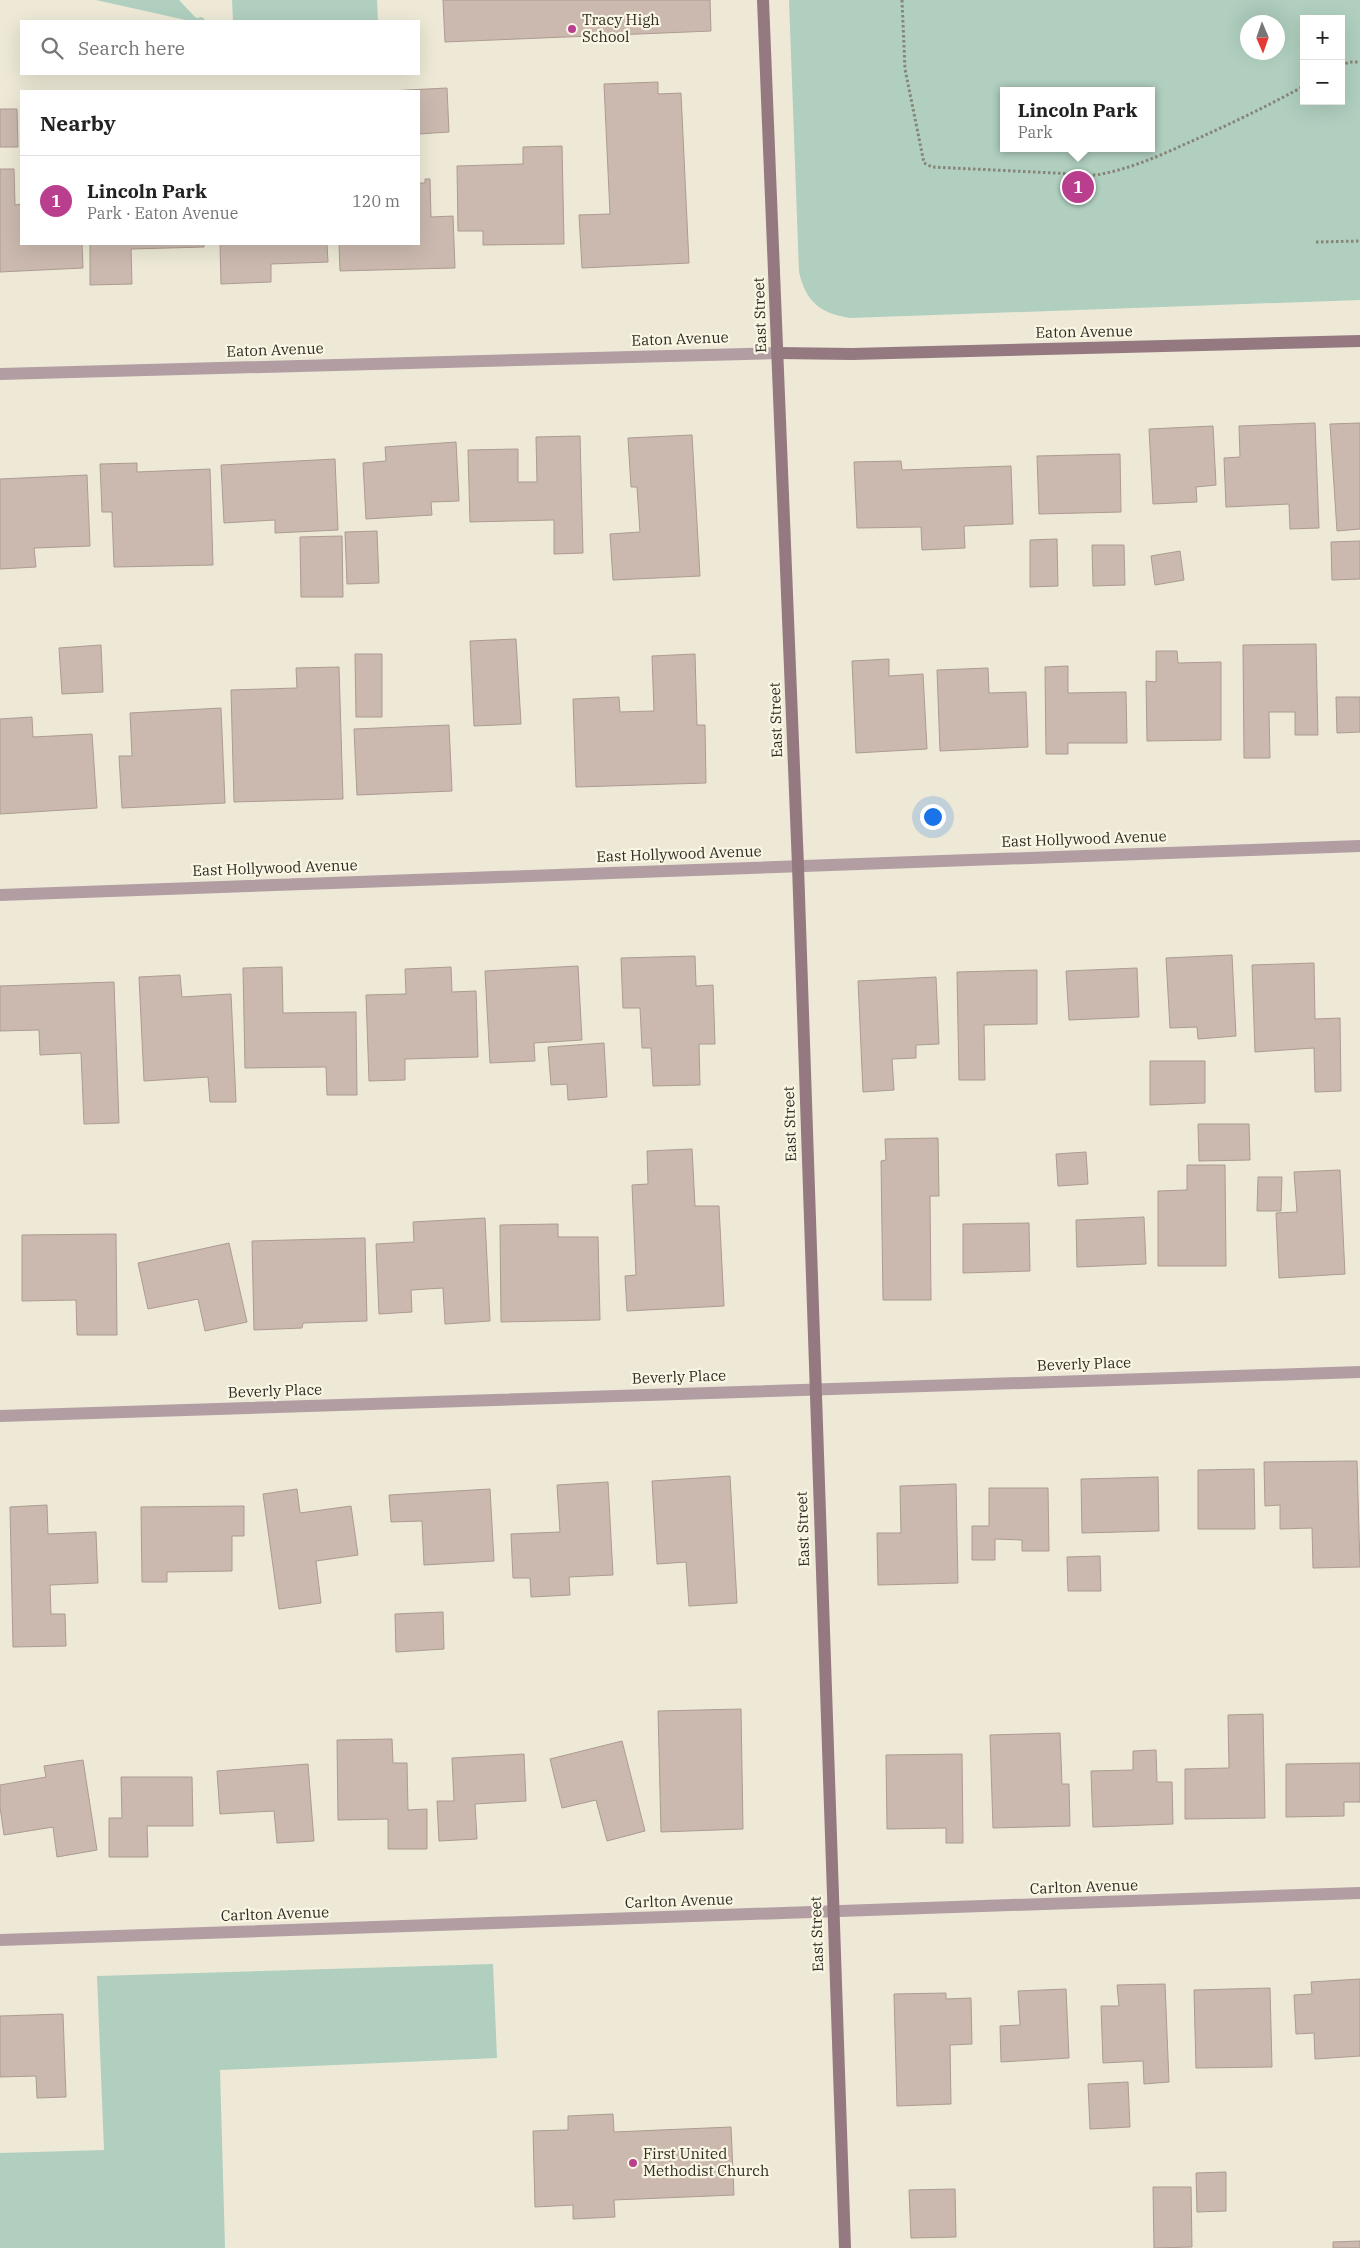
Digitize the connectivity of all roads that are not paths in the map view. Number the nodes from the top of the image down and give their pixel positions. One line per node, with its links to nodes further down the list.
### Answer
1 (763, 0): 3 (street, East Street)
2 (1360, 341): 3 (street, Eaton Avenue)
3 (778, 352): 4 (street, Eaton Avenue); 6 (street, East Street)
4 (0, 374)
5 (1360, 846): 6 (street, East Hollywood Avenue)
6 (798, 866): 7 (street, East Hollywood Avenue); 9 (street, East Street)
7 (0, 894)
8 (1360, 1372): 9 (street, Beverly Place)
9 (815, 1389): 10 (street, Beverly Place); 12 (street, East Street)
10 (0, 1416)
11 (1360, 1893): 12 (street, Carlton Avenue)
12 (832, 1912): 13 (street, Carlton Avenue); 14 (street, East Street)
13 (0, 1940)
14 (845, 2248)

